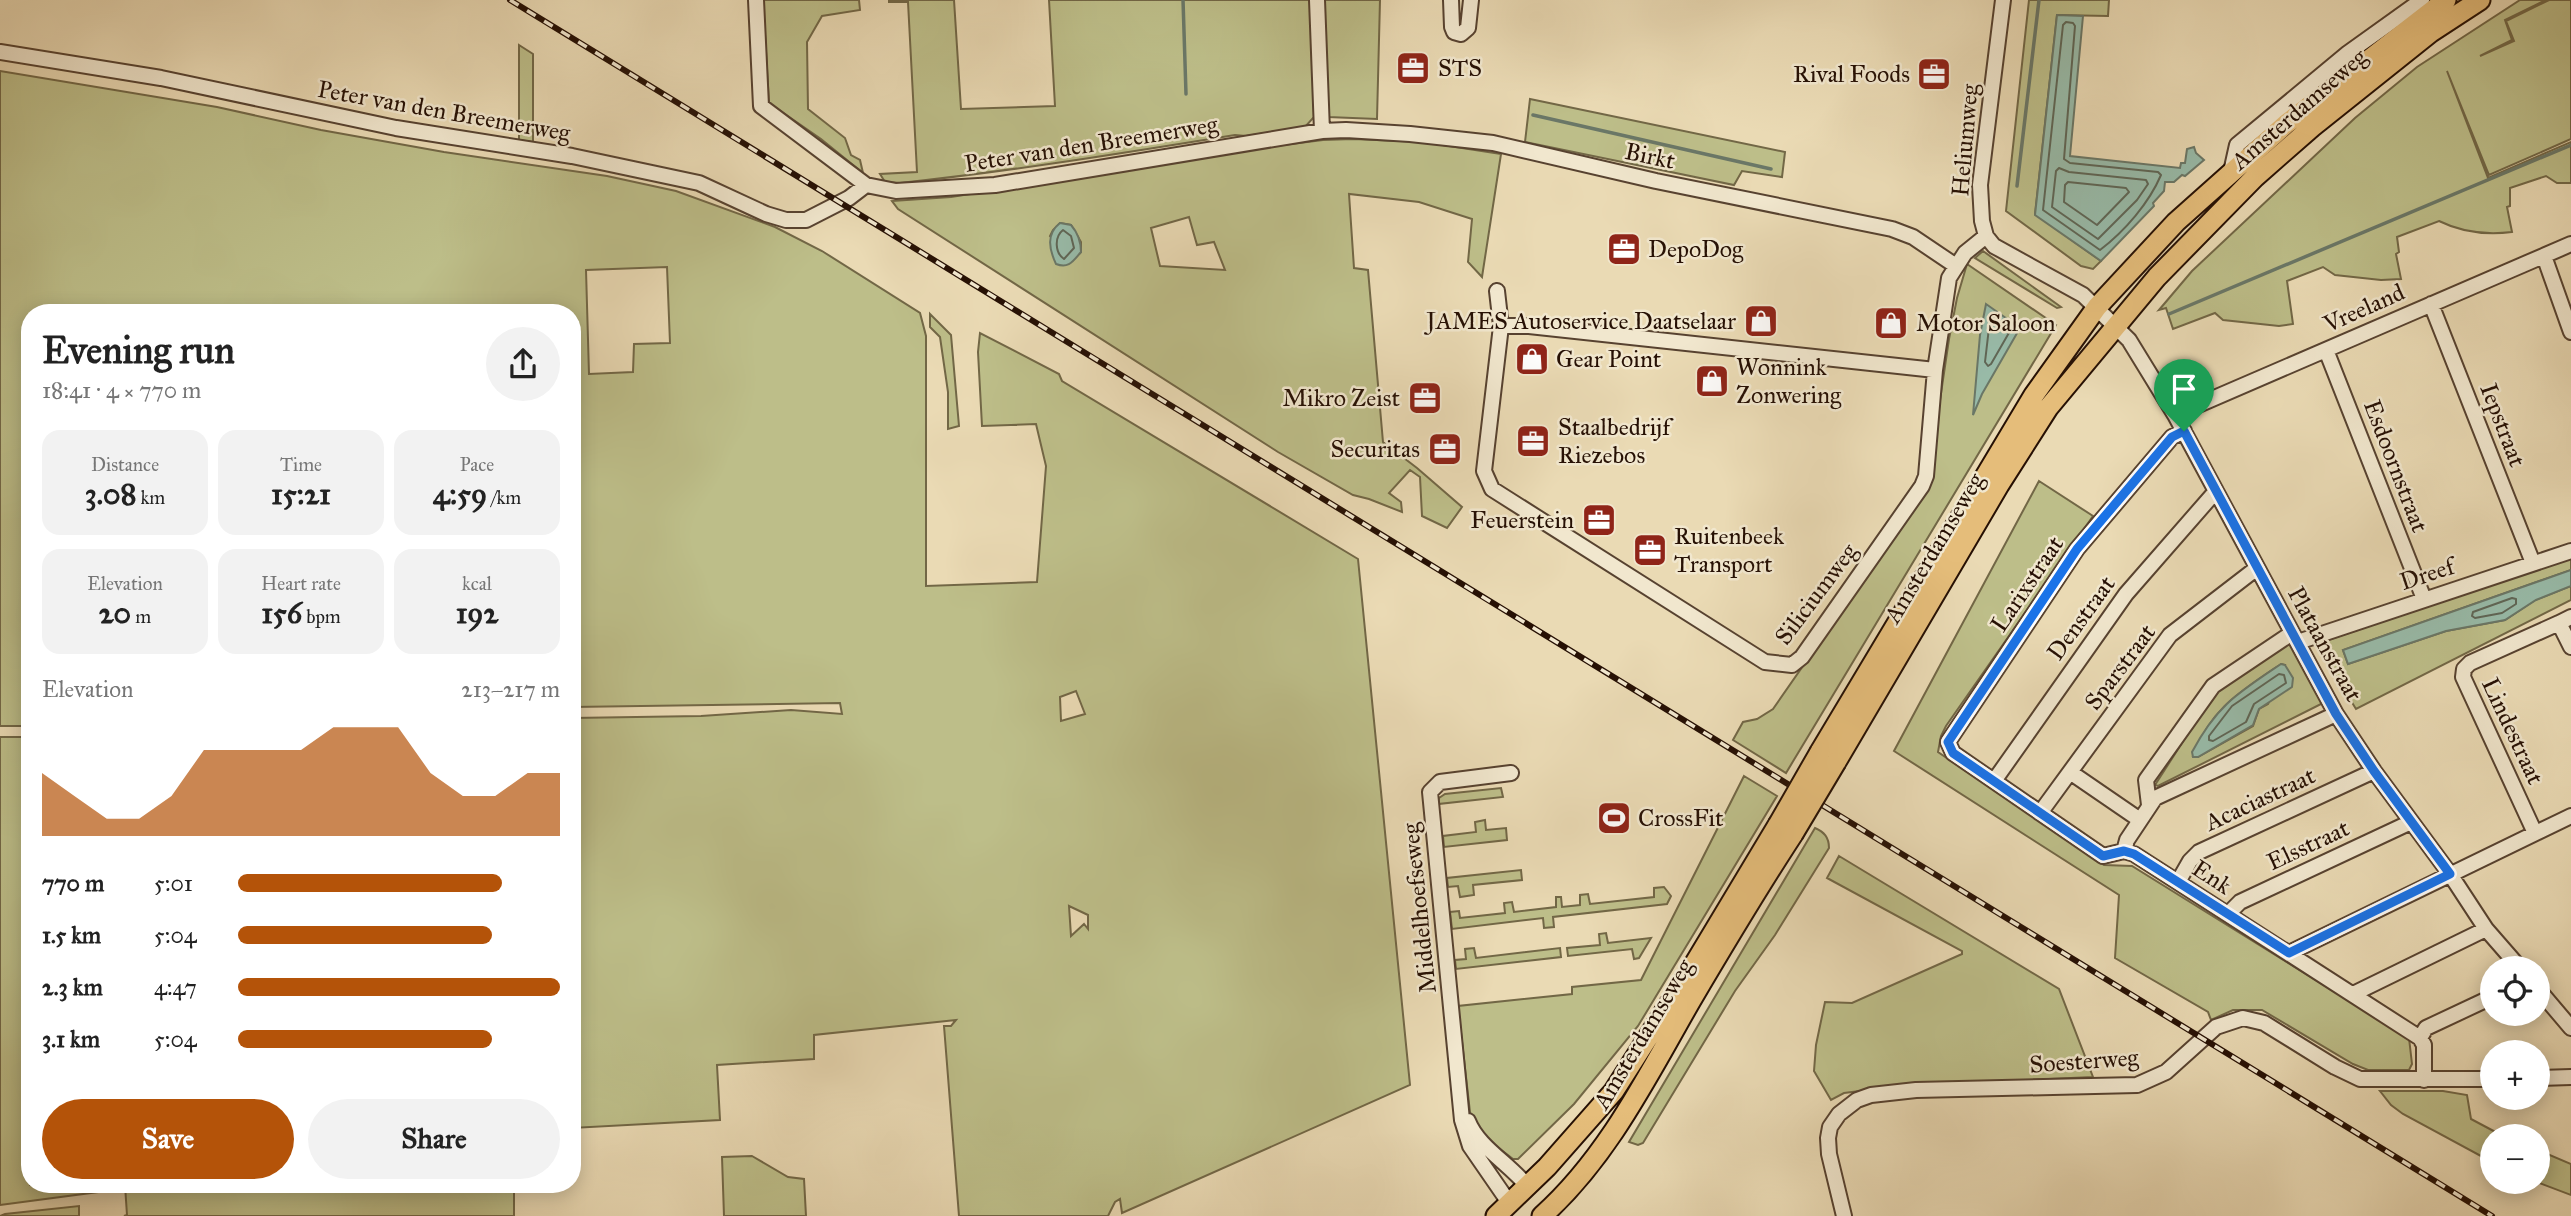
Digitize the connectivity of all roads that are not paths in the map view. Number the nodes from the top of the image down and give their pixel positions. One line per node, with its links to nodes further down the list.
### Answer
1 (756, 0): 12 (street, Peter van den Breemerweg)
2 (1317, 0): 10 (street)
3 (1451, 0): 4 (street)
4 (1471, 0)
5 (2003, 0): 13 (street, Heliumweg)
6 (2422, 0): 11 (street, Amsterdamseweg)
7 (2446, 0): 11 (main road, Amsterdamseweg)
8 (2480, 0): 20 (main road, Amsterdamseweg)
9 (0, 52): 12 (street, Peter van den Breemerweg)
10 (1322, 131): 12 (street, Peter van den Breemerweg); 16 (street, Birkt)
11 (2231, 172): 19 (main road, Amsterdamseweg)
12 (866, 185)
13 (1986, 236): 16 (street, Siliciumweg); 19 (street)
14 (2571, 244): 15 (street, Vreeland)
15 (2544, 256): 18 (street, Vreeland); 22 (street)
16 (1956, 266): 24 (street, Siliciumweg)
17 (1497, 291): 21 (street, Siliciumweg)
18 (2431, 304): 23 (street, Vreeland); 29 (street, Iepstraat)
19 (2097, 307): 20 (street, Plataanstraat); 37 (main road, Amsterdamseweg)
20 (2116, 325): 25 (street, Plataanstraat); 37 (main road, Amsterdamseweg)
21 (1501, 326): 24 (street); 24 (street, Siliciumweg)
22 (2571, 332)
23 (2326, 350): 25 (street, Vreeland); 31 (street, Esdoornstraat)
24 (1936, 370)
25 (2175, 415): 26 (street, Plataanstraat)
26 (2184, 431): 27 (street, Plataanstraat); 36 (street, Larixstraat)
27 (2216, 491): 30 (street, Plataanstraat); 41 (street, Denstraat)
28 (2571, 551): 29 (street, Dreef)
29 (2533, 564): 31 (street, Dreef)
30 (2257, 568): 33 (street, Plataanstraat); 39 (street, Sparstraat)
31 (2424, 599): 33 (street, Dreef)
32 (2565, 620): 34 (street); 48 (street, Lindestraat)
33 (2295, 638): 35 (street, Plataanstraat); 42 (street, Dreef)
34 (2571, 647)
35 (2336, 714): 38 (street, Plataanstraat); 42 (street, Dreef)
36 (1948, 742): 41 (street, Enk)
37 (1828, 757): 47 (main road, Amsterdamseweg, bridge)
38 (2374, 771): 46 (street, Plataanstraat); 51 (street, Acaciastraat)
39 (2070, 772): 43 (street, Sparstraat); 45 (street)
40 (1511, 773): 65 (street, Middelhoefseweg)
41 (1994, 781): 43 (street, Enk)
42 (2149, 805): 45 (street, Dreef)
43 (2040, 813): 49 (street, Enk)
44 (2571, 816): 48 (street)
45 (2140, 820): 49 (street, Dreef)
46 (2411, 822): 50 (street, Plataanstraat); 52 (street, Elsstraat)
47 (1785, 829): 66 (main road, Amsterdamseweg); 68 (main road, Amsterdamseweg)
48 (2535, 833): 50 (street)
49 (2124, 851): 51 (street, Enk)
50 (2450, 874): 53 (street, Plataanstraat); 54 (street)
51 (2178, 882): 52 (street, Enk)
52 (2228, 914): 54 (street, Enk)
53 (2486, 929): 55 (street, Plataanstraat); 56 (street)
54 (2289, 953): 56 (street, Enk)
55 (2509, 956)
56 (2353, 994): 60 (street, Enk)
57 (2480, 1003): 60 (street)
58 (2550, 1003): 59 (street)
59 (2571, 1028)
60 (2420, 1038): 64 (street)
61 (2571, 1077): 62 (street)
62 (2550, 1078)
63 (2480, 1079): 64 (street, Soesterweg)
64 (2424, 1080): 69 (street, Soesterweg)
65 (1462, 1105): 66 (street, Middelhoefseweg); 67 (street, Middelhoefseweg)
66 (1528, 1186): 67 (main road, Amsterdamseweg); 68 (main road)
67 (1509, 1212)
68 (1548, 1214)
69 (1844, 1216)

